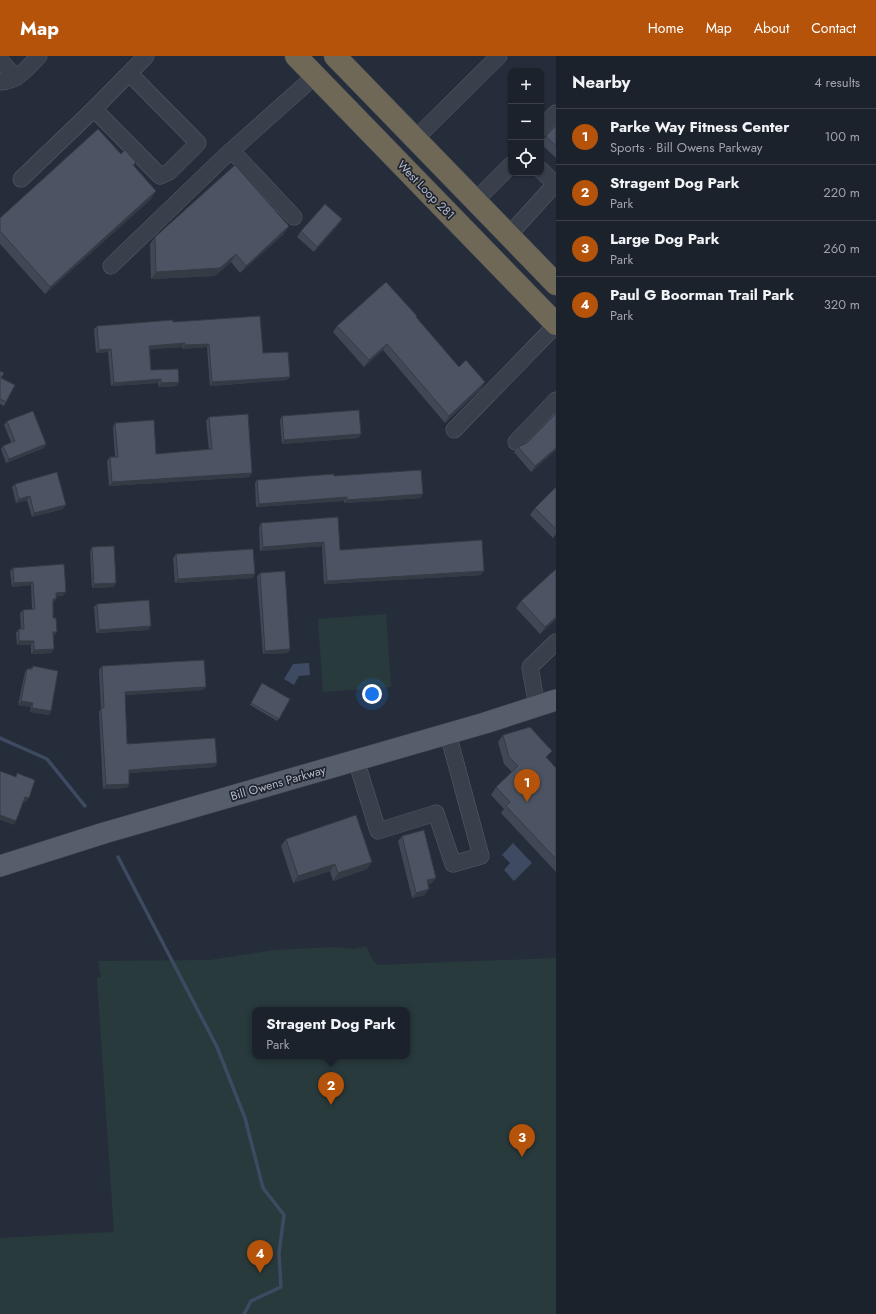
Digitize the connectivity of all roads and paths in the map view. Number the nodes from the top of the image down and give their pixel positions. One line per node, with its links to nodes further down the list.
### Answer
1 (39, 56): 9 (lane)
2 (296, 56): 8 (highway, West Loop 281)
3 (336, 56): 14 (highway)
4 (499, 56): 14 (lane)
5 (143, 57): 7 (lane)
6 (0, 60): 9 (lane)
7 (129, 73): 11 (lane); 11 (lane)
8 (316, 76): 15 (lane); 25 (highway, West Loop 281)
9 (16, 78): 10 (lane)
10 (0, 82)
11 (94, 109): 18 (lane)
12 (556, 113): 13 (lane)
13 (544, 125)
14 (416, 138): 20 (highway)
15 (232, 150): 21 (lane); 23 (lane)
16 (508, 168): 20 (lane)
17 (544, 173): 19 (lane)
18 (21, 179)
19 (556, 184): 22 (lane)
20 (476, 200): 22 (highway)
21 (294, 217)
22 (509, 235): 24 (highway)
23 (111, 266)
24 (554, 276)
25 (556, 324): 27 (lane)
26 (556, 400): 28 (lane)
27 (454, 430)
28 (516, 442)
29 (556, 642): 30 (lane)
30 (547, 704): 31 (main road, Bill Owens Parkway)
31 (448, 734): 32 (main road, Bill Owens Parkway); 32 (lane)
32 (356, 760): 33 (main road, Bill Owens Parkway)
33 (0, 866)

